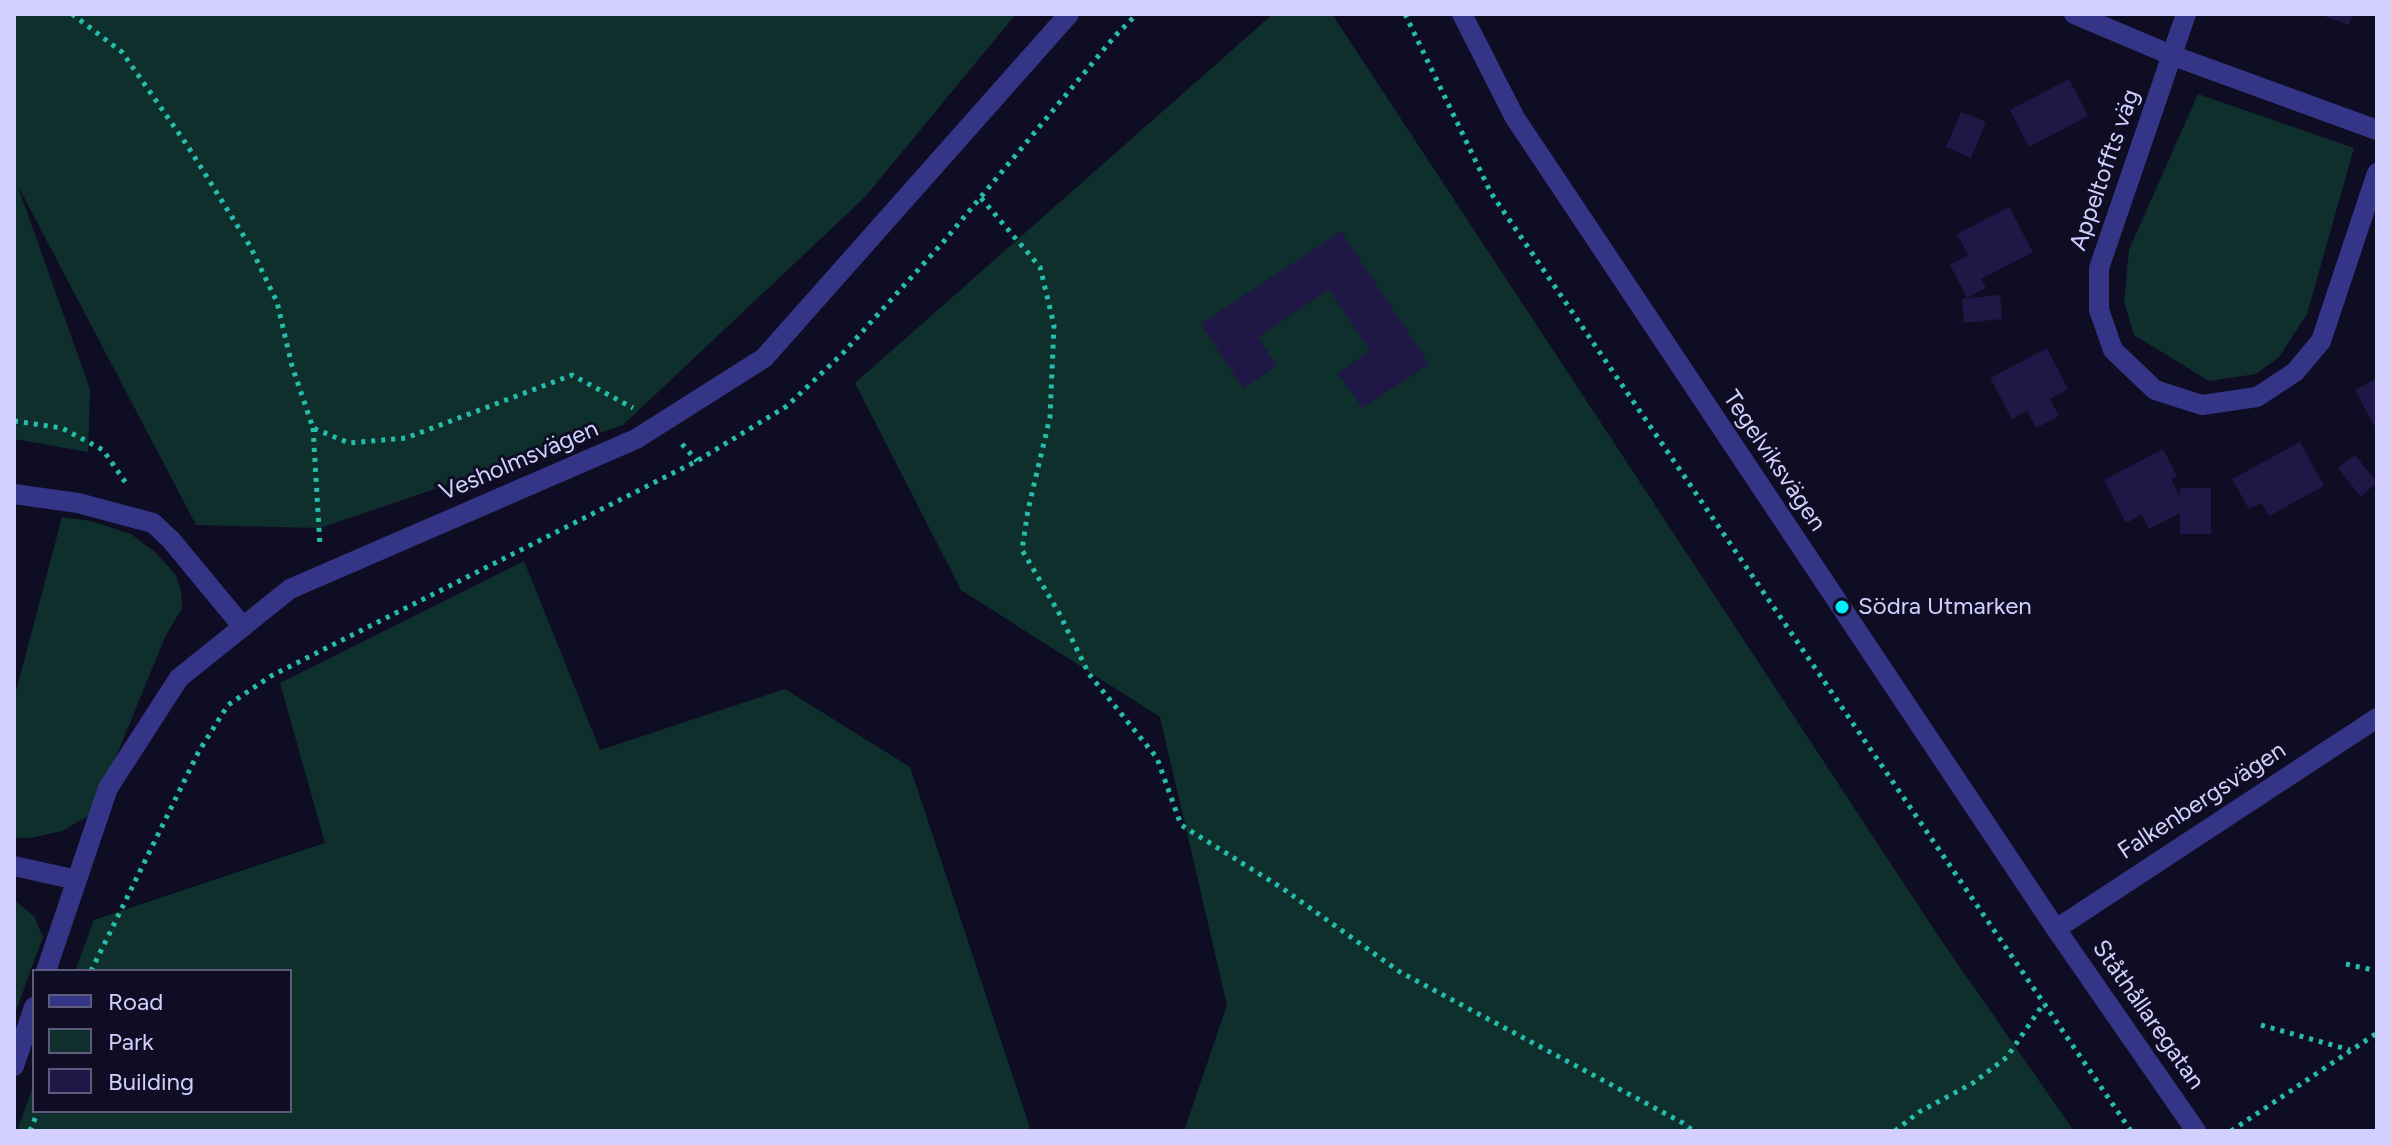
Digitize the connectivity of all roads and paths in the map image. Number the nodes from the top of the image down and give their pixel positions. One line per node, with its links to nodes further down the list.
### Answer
1 (72, 14): 14 (path)
2 (1069, 14): 13 (street, Vesholmsvägen)
3 (1137, 14): 11 (path)
4 (1405, 14): 28 (path)
5 (1462, 14): 23 (street, Tegelviksvägen)
6 (2074, 14): 8 (street)
7 (2186, 14): 8 (street, Appeltoffts väg)
8 (2171, 55): 9 (street); 10 (street, Appeltoffts väg)
9 (2377, 130)
10 (2377, 173)
11 (981, 198): 15 (path); 34 (path)
12 (14, 421): 17 (path)
13 (661, 423): 14 (path); 15 (path); 18 (street, Vesholmsvägen)
14 (313, 428): 18 (path)
15 (697, 461): 26 (path)
16 (14, 494): 17 (street)
17 (153, 523): 19 (street)
18 (321, 575): 19 (street, Vesholmsvägen)
19 (243, 627): 22 (street, Vesholmsvägen)
20 (2377, 718): 23 (street, Falkenbergsvägen)
21 (14, 866): 22 (street)
22 (77, 880): 25 (street, Vesholmsvägen)
23 (2056, 929): 37 (street, Ståthållaregatan)
24 (2346, 964): 27 (path)
25 (47, 969)
26 (92, 969)
27 (2377, 971)
28 (2044, 1003): 35 (path); 36 (path)
29 (32, 1013): 33 (street)
30 (2261, 1025): 32 (path)
31 (2377, 1033): 32 (path)
32 (2351, 1050): 38 (path)
33 (14, 1066)
34 (1693, 1131)
35 (1895, 1131)
36 (2131, 1131)
37 (2196, 1131)
38 (2231, 1131)

